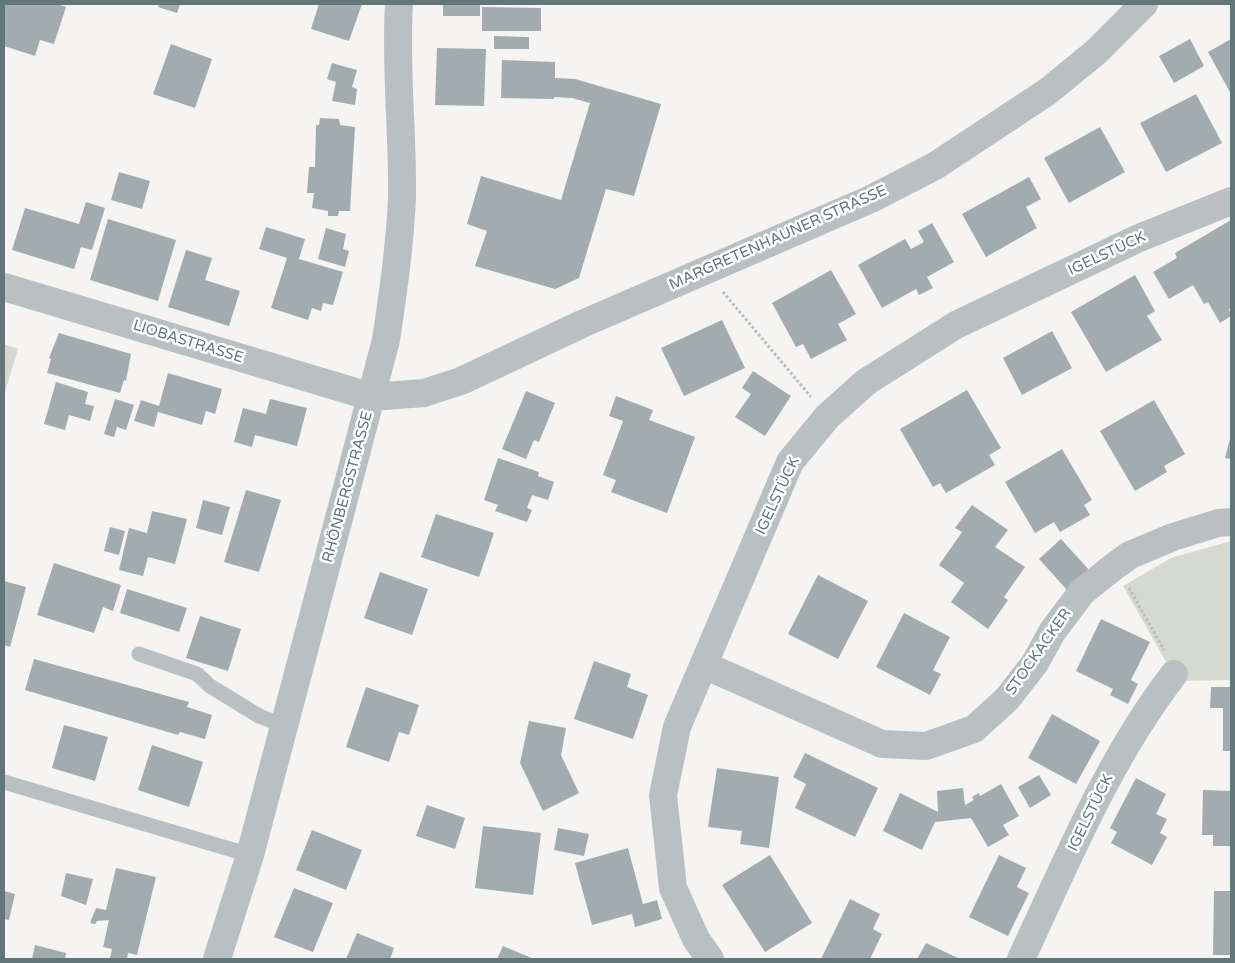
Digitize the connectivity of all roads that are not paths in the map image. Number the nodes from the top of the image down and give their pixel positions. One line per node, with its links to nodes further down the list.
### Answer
1 (399, 4): 5 (street, RHÖNBERGSTRASSE)
2 (1144, 4): 5 (street, MARGRETENHAUNER STRASSE)
3 (1231, 201): 8 (street, IGELSTÜCK)
4 (4, 287): 5 (street, LIOBASTRASSE)
5 (372, 398): 10 (street, RHÖNBERGSTRASSE)
6 (1231, 522): 8 (street, STOCKACKER)
7 (138, 654): 10 (lane)
8 (704, 665): 14 (street, IGELSTÜCK)
9 (1174, 674): 15 (street, IGELSTÜCK)
10 (283, 725): 12 (street, RHÖNBERGSTRASSE)
11 (4, 782): 12 (lane)
12 (250, 855): 13 (street, RHÖNBERGSTRASSE)
13 (217, 959)
14 (710, 959)
15 (1021, 959)

